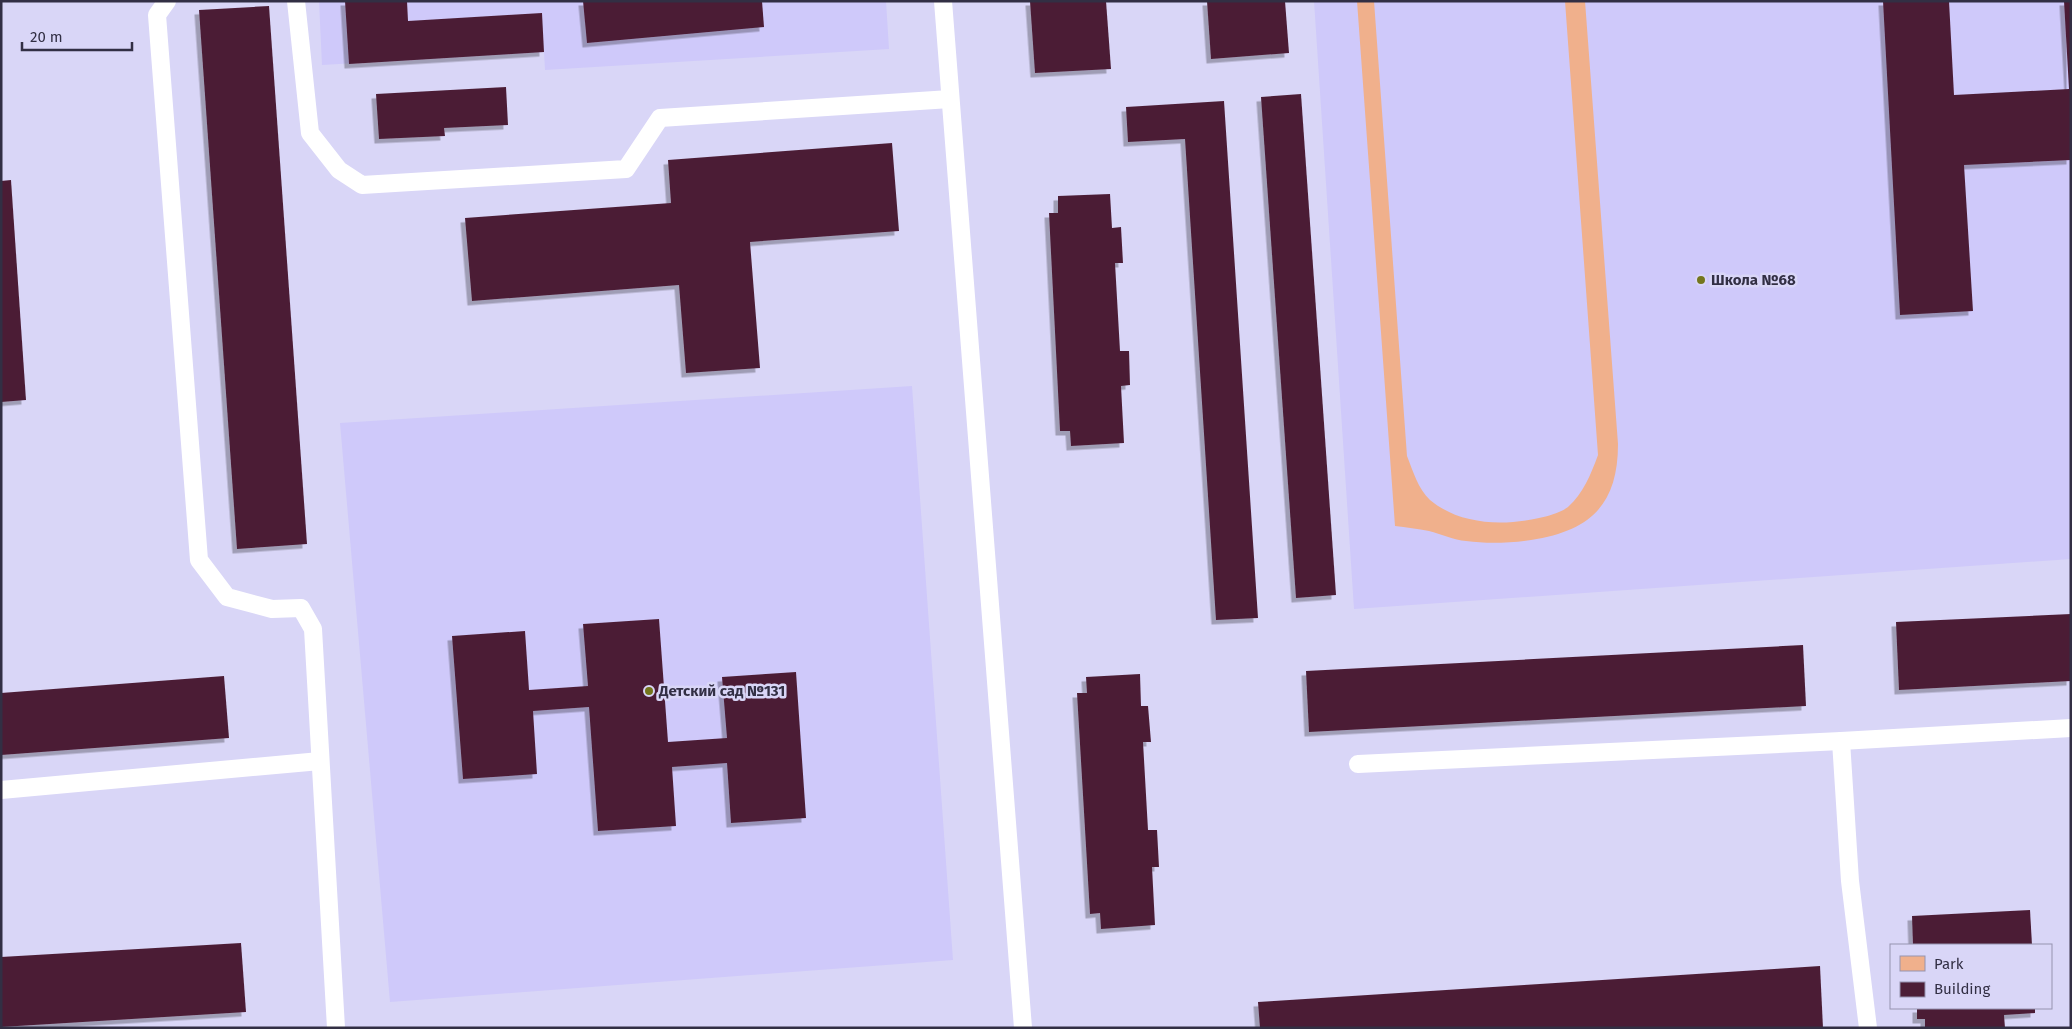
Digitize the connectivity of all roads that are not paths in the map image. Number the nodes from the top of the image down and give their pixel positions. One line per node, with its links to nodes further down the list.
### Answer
1 (167, 1): 7 (lane)
2 (296, 1): 4 (lane)
3 (943, 1): 4 (lane)
4 (950, 99): 11 (lane)
5 (2071, 728): 6 (lane)
6 (1841, 741): 8 (lane); 12 (lane)
7 (320, 761): 9 (lane); 10 (lane)
8 (1358, 764)
9 (1, 790)
10 (336, 1028)
11 (1024, 1028)
12 (1868, 1028)

